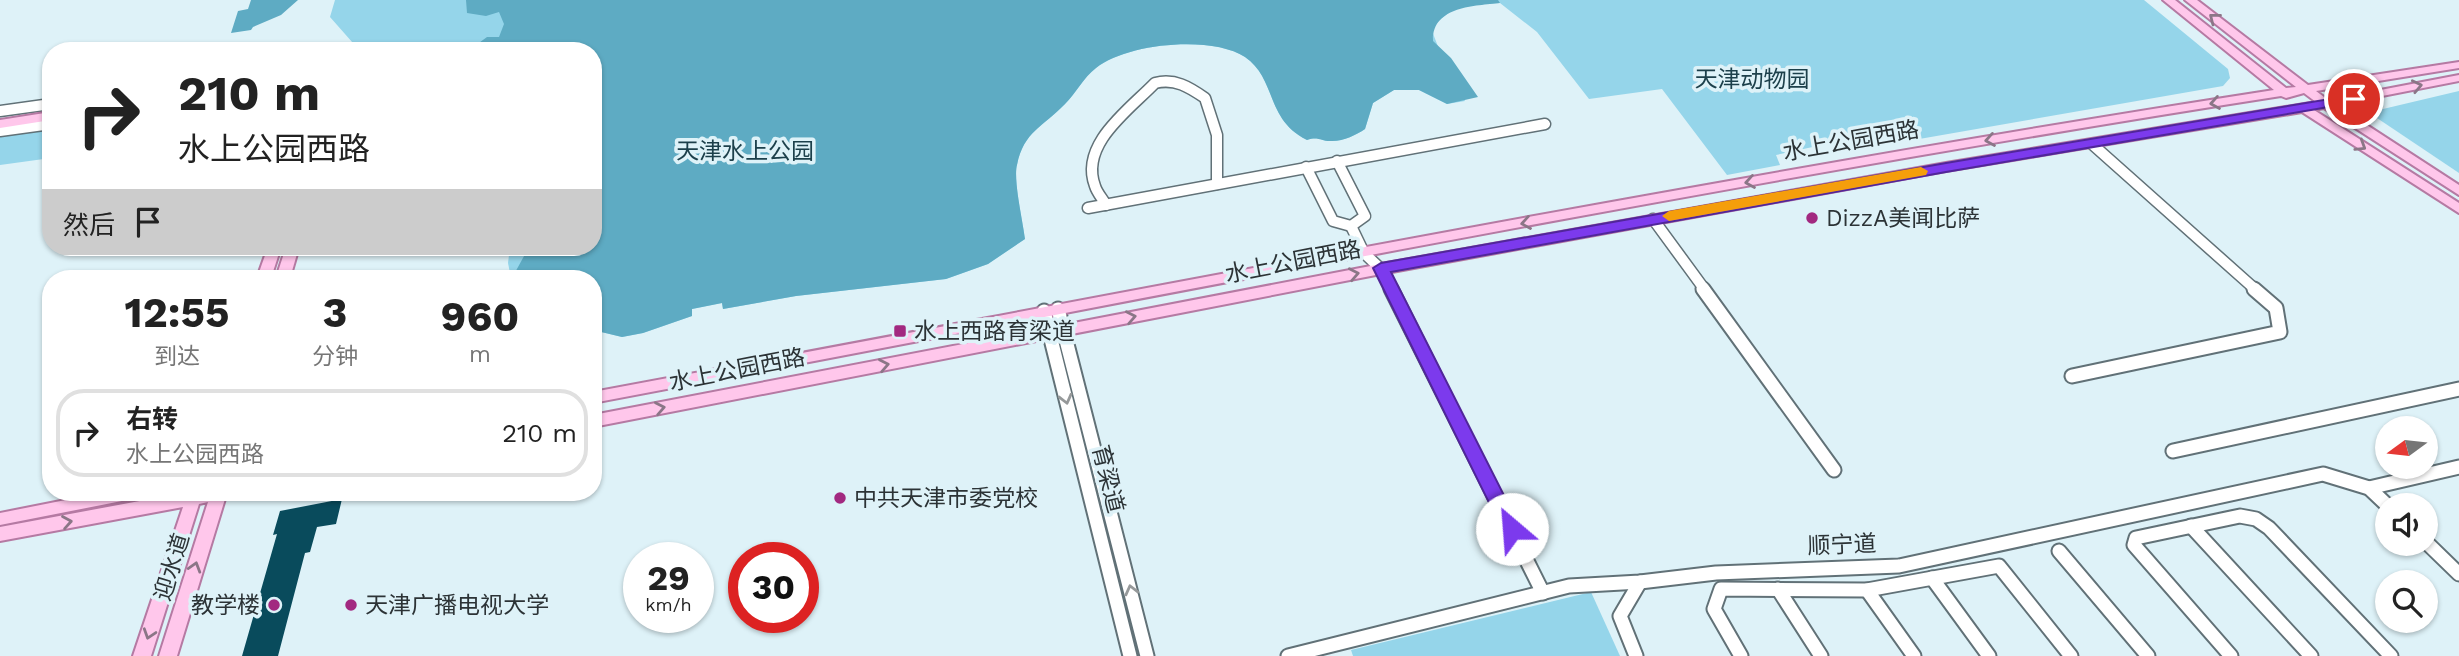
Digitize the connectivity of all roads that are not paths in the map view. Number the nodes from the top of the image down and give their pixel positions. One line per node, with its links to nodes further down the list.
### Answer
1 (2168, 0): 6 (main road)
2 (2190, 0): 5 (main road, one-way to 2)
3 (2459, 65): 5 (main road, 水上公园西路)
4 (2459, 78): 7 (main road, 水上公园西路, one-way to 4)
5 (2304, 88): 6 (main road, 水上公园西路); 7 (main road)
6 (2282, 91): 9 (main road); 26 (main road, 水上公园西路, one-way to 26)
7 (2326, 104): 9 (main road, 水上公园西路); 20 (main road)
8 (42, 105): 10 (street)
9 (2304, 109): 16 (main road, 水上公园西路); 23 (main road, one-way to 23)
10 (0, 111)
11 (42, 115): 12 (main road)
12 (0, 121)
13 (1545, 124): 17 (street)
14 (42, 125): 15 (street)
15 (0, 131)
16 (2092, 144): 24 (main road, 水上公园西路); 30 (street)
17 (1337, 161): 18 (street); 25 (street)
18 (1306, 167): 19 (street); 25 (street)
19 (1217, 184): 21 (street); 21 (street)
20 (2459, 191)
21 (1107, 205): 22 (street)
22 (1088, 208)
23 (2459, 209)
24 (1653, 219): 27 (main road, 水上公园西路); 36 (street)
25 (1351, 226): 26 (street)
26 (1364, 253): 27 (street); 28 (main road, 水上公园西路)
27 (1381, 268): 29 (main road, 水上公园西路, one-way to 27); 53 (street)
28 (1051, 310): 29 (street, 育梁道); 32 (main road, 水上公园西路)
29 (1057, 331): 33 (main road, 水上公园西路, one-way to 29); 56 (street, 育梁道, one-way to 56); 57 (street, one-way to 29)
30 (2072, 376)
31 (2459, 389): 34 (street)
32 (602, 396)
33 (602, 419)
34 (2173, 451)
35 (2459, 467): 37 (street)
36 (1834, 470)
37 (2369, 488): 38 (street, 顺宁道); 50 (street, 顺宁道)
38 (2375, 494)
39 (91, 501): 43 (main road)
40 (168, 501): 45 (main road, one-way to 40)
41 (192, 501): 54 (main road, 迎水道, one-way to 54)
42 (219, 501): 55 (main road, 迎水道, one-way to 42)
43 (0, 519)
44 (2191, 526): 66 (street); 67 (street); 68 (street)
45 (0, 534)
46 (2059, 551): 65 (street)
47 (2438, 554): 48 (street)
48 (2459, 574)
49 (1932, 578): 52 (street); 63 (street); 64 (street)
50 (1640, 582): 53 (street, 顺宁道); 59 (street)
51 (1779, 589): 52 (street); 60 (street); 61 (street)
52 (1867, 590): 62 (street)
53 (1543, 593): 58 (street, 顺宁道)
54 (142, 656)
55 (168, 656)
56 (1130, 656)
57 (1147, 656)
58 (1288, 656)
59 (1636, 656)
60 (1741, 656)
61 (1821, 656)
62 (1913, 656)
63 (1989, 656)
64 (2071, 656)
65 (2148, 656)
66 (2231, 656)
67 (2311, 656)
68 (2391, 656)

